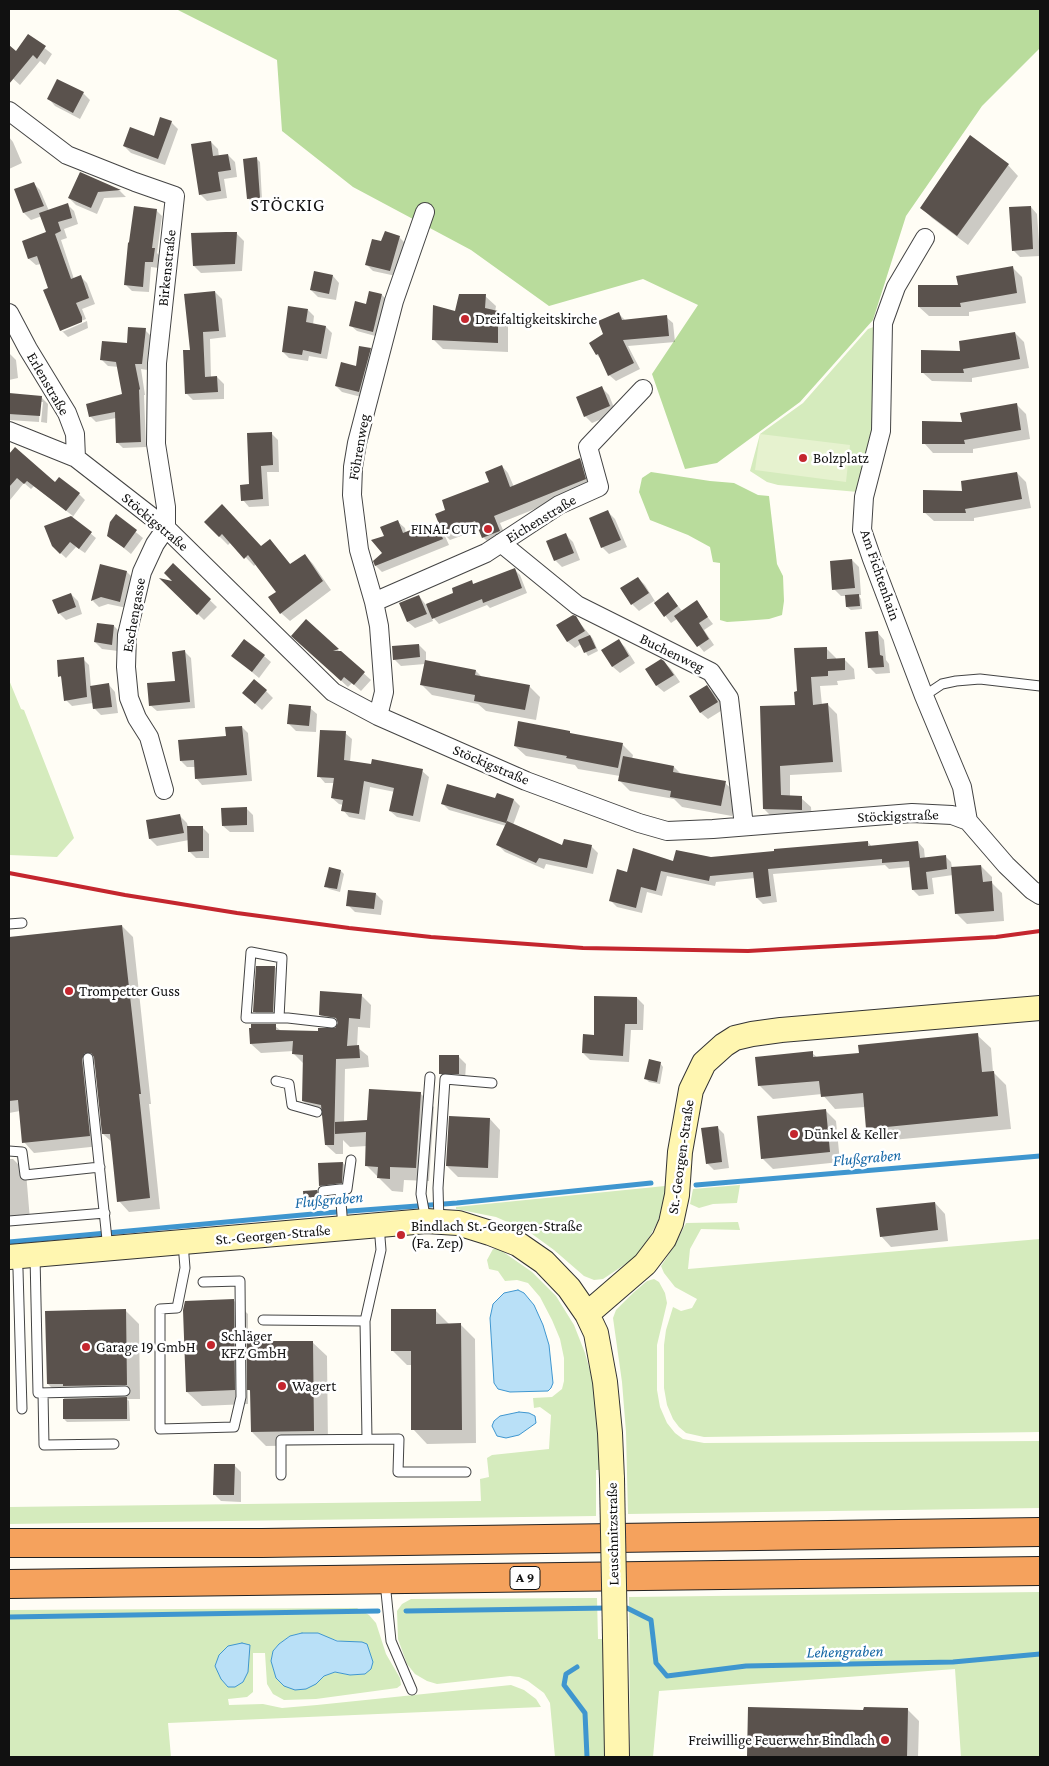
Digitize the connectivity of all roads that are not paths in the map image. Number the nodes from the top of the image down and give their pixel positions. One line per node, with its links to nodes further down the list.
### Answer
1 (9, 111): 8 (street, Birkenstraße)
2 (425, 212): 10 (street, Föhrenweg)
3 (924, 238): 12 (street, Am Fichtenhain)
4 (9, 312): 7 (street, Erlenstraße)
5 (643, 389): 9 (street, Eichenstraße)
6 (9, 431): 7 (street, Stöckigstraße)
7 (76, 458): 8 (street, Stöckigstraße)
8 (166, 528): 13 (street, Stöckigstraße); 14 (street, Eschengasse)
9 (501, 543): 10 (street, Eichenstraße); 16 (street, Buchenweg)
10 (374, 602): 13 (street, Föhrenweg)
11 (1040, 686): 12 (lane)
12 (924, 696): 15 (street, Am Fichtenhain)
13 (378, 716): 16 (street, Stöckigstraße)
14 (164, 790)
15 (968, 821): 16 (street, Stöckigstraße); 17 (street)
16 (744, 826)
17 (1040, 895)
18 (22, 923): 19 (lane)
19 (9, 924)
20 (1040, 1008): 42 (street, St.-Georgen-Straße)
21 (279, 1018): 21 (lane); 22 (lane)
22 (332, 1023)
23 (88, 1058): 30 (lane)
24 (430, 1077): 34 (lane)
25 (276, 1081): 27 (lane)
26 (492, 1083): 34 (lane)
27 (317, 1112)
28 (9, 1151): 30 (lane)
29 (351, 1160): 31 (lane)
30 (100, 1167): 33 (lane)
31 (340, 1189): 32 (lane); 36 (lane)
32 (322, 1191)
33 (105, 1213): 35 (lane); 38 (lane)
34 (432, 1217): 37 (street, St.-Georgen-Straße); 42 (street, St.-Georgen-Straße)
35 (9, 1221)
36 (343, 1223): 37 (street, St.-Georgen-Straße); 39 (street, St.-Georgen-Straße)
37 (379, 1225): 44 (lane)
38 (108, 1238): 39 (street, St.-Georgen-Straße); 40 (street, St.-Georgen-Straße)
39 (183, 1242): 41 (lane)
40 (20, 1256): 46 (lane); 47 (lane)
41 (203, 1282)
42 (587, 1314): 58 (street, Leuschnitzstraße, bridge)
43 (263, 1320): 44 (lane)
44 (365, 1321): 48 (lane)
45 (125, 1391): 46 (lane)
46 (42, 1393): 49 (lane)
47 (22, 1409)
48 (367, 1440): 50 (lane); 51 (lane)
49 (114, 1444)
50 (466, 1472)
51 (281, 1475)
52 (1040, 1532): 53 (highway)
53 (9, 1543)
54 (1040, 1571): 55 (highway, A 9)
55 (385, 1580): 56 (highway, A 9); 57 (lane)
56 (9, 1584)
57 (412, 1690)
58 (617, 1757)

